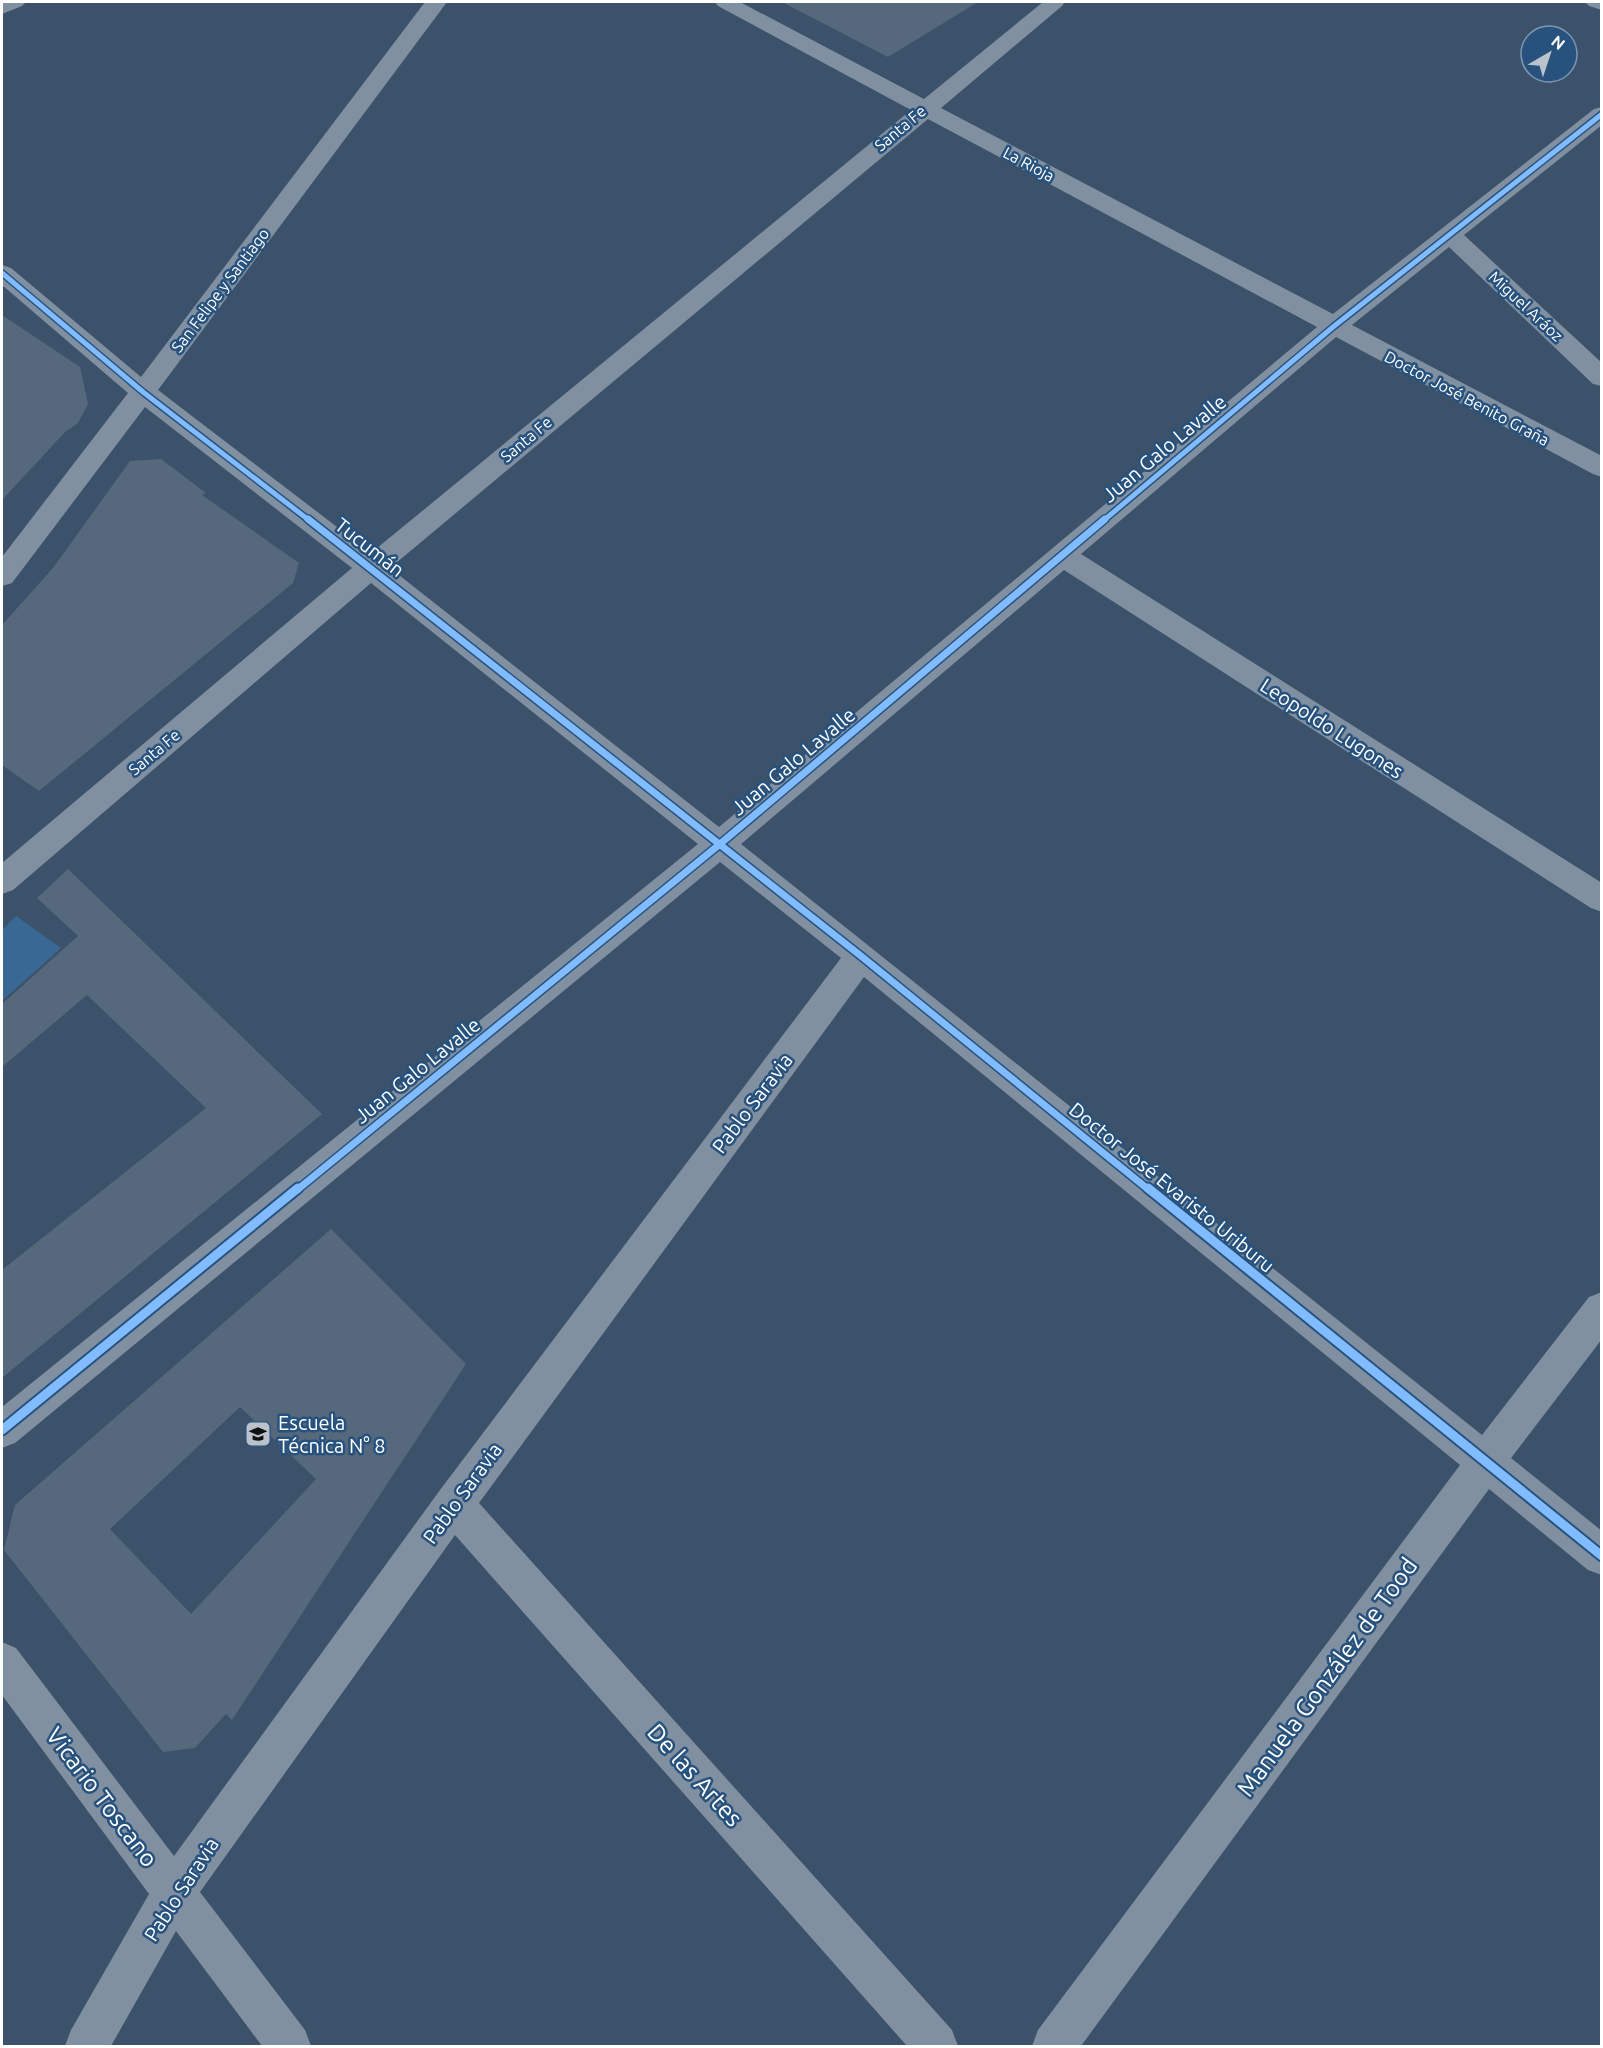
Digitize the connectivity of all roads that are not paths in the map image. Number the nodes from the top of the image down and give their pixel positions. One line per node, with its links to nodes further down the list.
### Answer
1 (15, 2): 7 (street)
2 (436, 2): 14 (street, San Felipe y Santiago)
3 (725, 2): 8 (street, La Rioja)
4 (1055, 2): 8 (street, Santa Fe)
5 (1596, 2): 6 (street)
6 (1602, 4)
7 (2, 8)
8 (924, 108): 12 (street, La Rioja); 17 (street, Santa Fe)
9 (1602, 114): 10 (street, Juan Galo Lavalle)
10 (1450, 235): 12 (street, Juan Galo Lavalle); 13 (street, Miguel Aráoz)
11 (2, 273): 14 (street, Tucumán)
12 (1333, 327): 15 (street, Doctor José Benito Graña); 16 (street, Juan Galo Lavalle)
13 (1602, 378)
14 (143, 392): 17 (street, Tucumán); 18 (street, San Felipe y Santiago)
15 (1602, 468)
16 (1063, 556): 19 (street, Juan Galo Lavalle); 21 (street, Leopoldo Lugones)
17 (371, 568): 19 (street, Tucumán); 20 (street, Santa Fe)
18 (2, 576)
19 (720, 844): 22 (street, Doctor José Evaristo Uriburu); 24 (street, Juan Galo Lavalle)
20 (2, 881)
21 (1602, 899)
22 (861, 956): 25 (street, Doctor José Evaristo Uriburu); 26 (street, Pablo Saravia)
23 (1602, 1309): 25 (street, Manuela González de Tood)
24 (2, 1430)
25 (1485, 1462): 27 (street, Doctor José Evaristo Uriburu); 33 (street, Manuela González de Tood)
26 (454, 1504): 29 (street, Pablo Saravia); 32 (street, De las Artes)
27 (1602, 1556)
28 (2, 1662): 29 (street, Vicario Toscano)
29 (174, 1892): 30 (street, Pablo Saravia); 31 (street, Vicario Toscano)
30 (87, 2046)
31 (289, 2046)
32 (936, 2046)
33 (1054, 2046)

